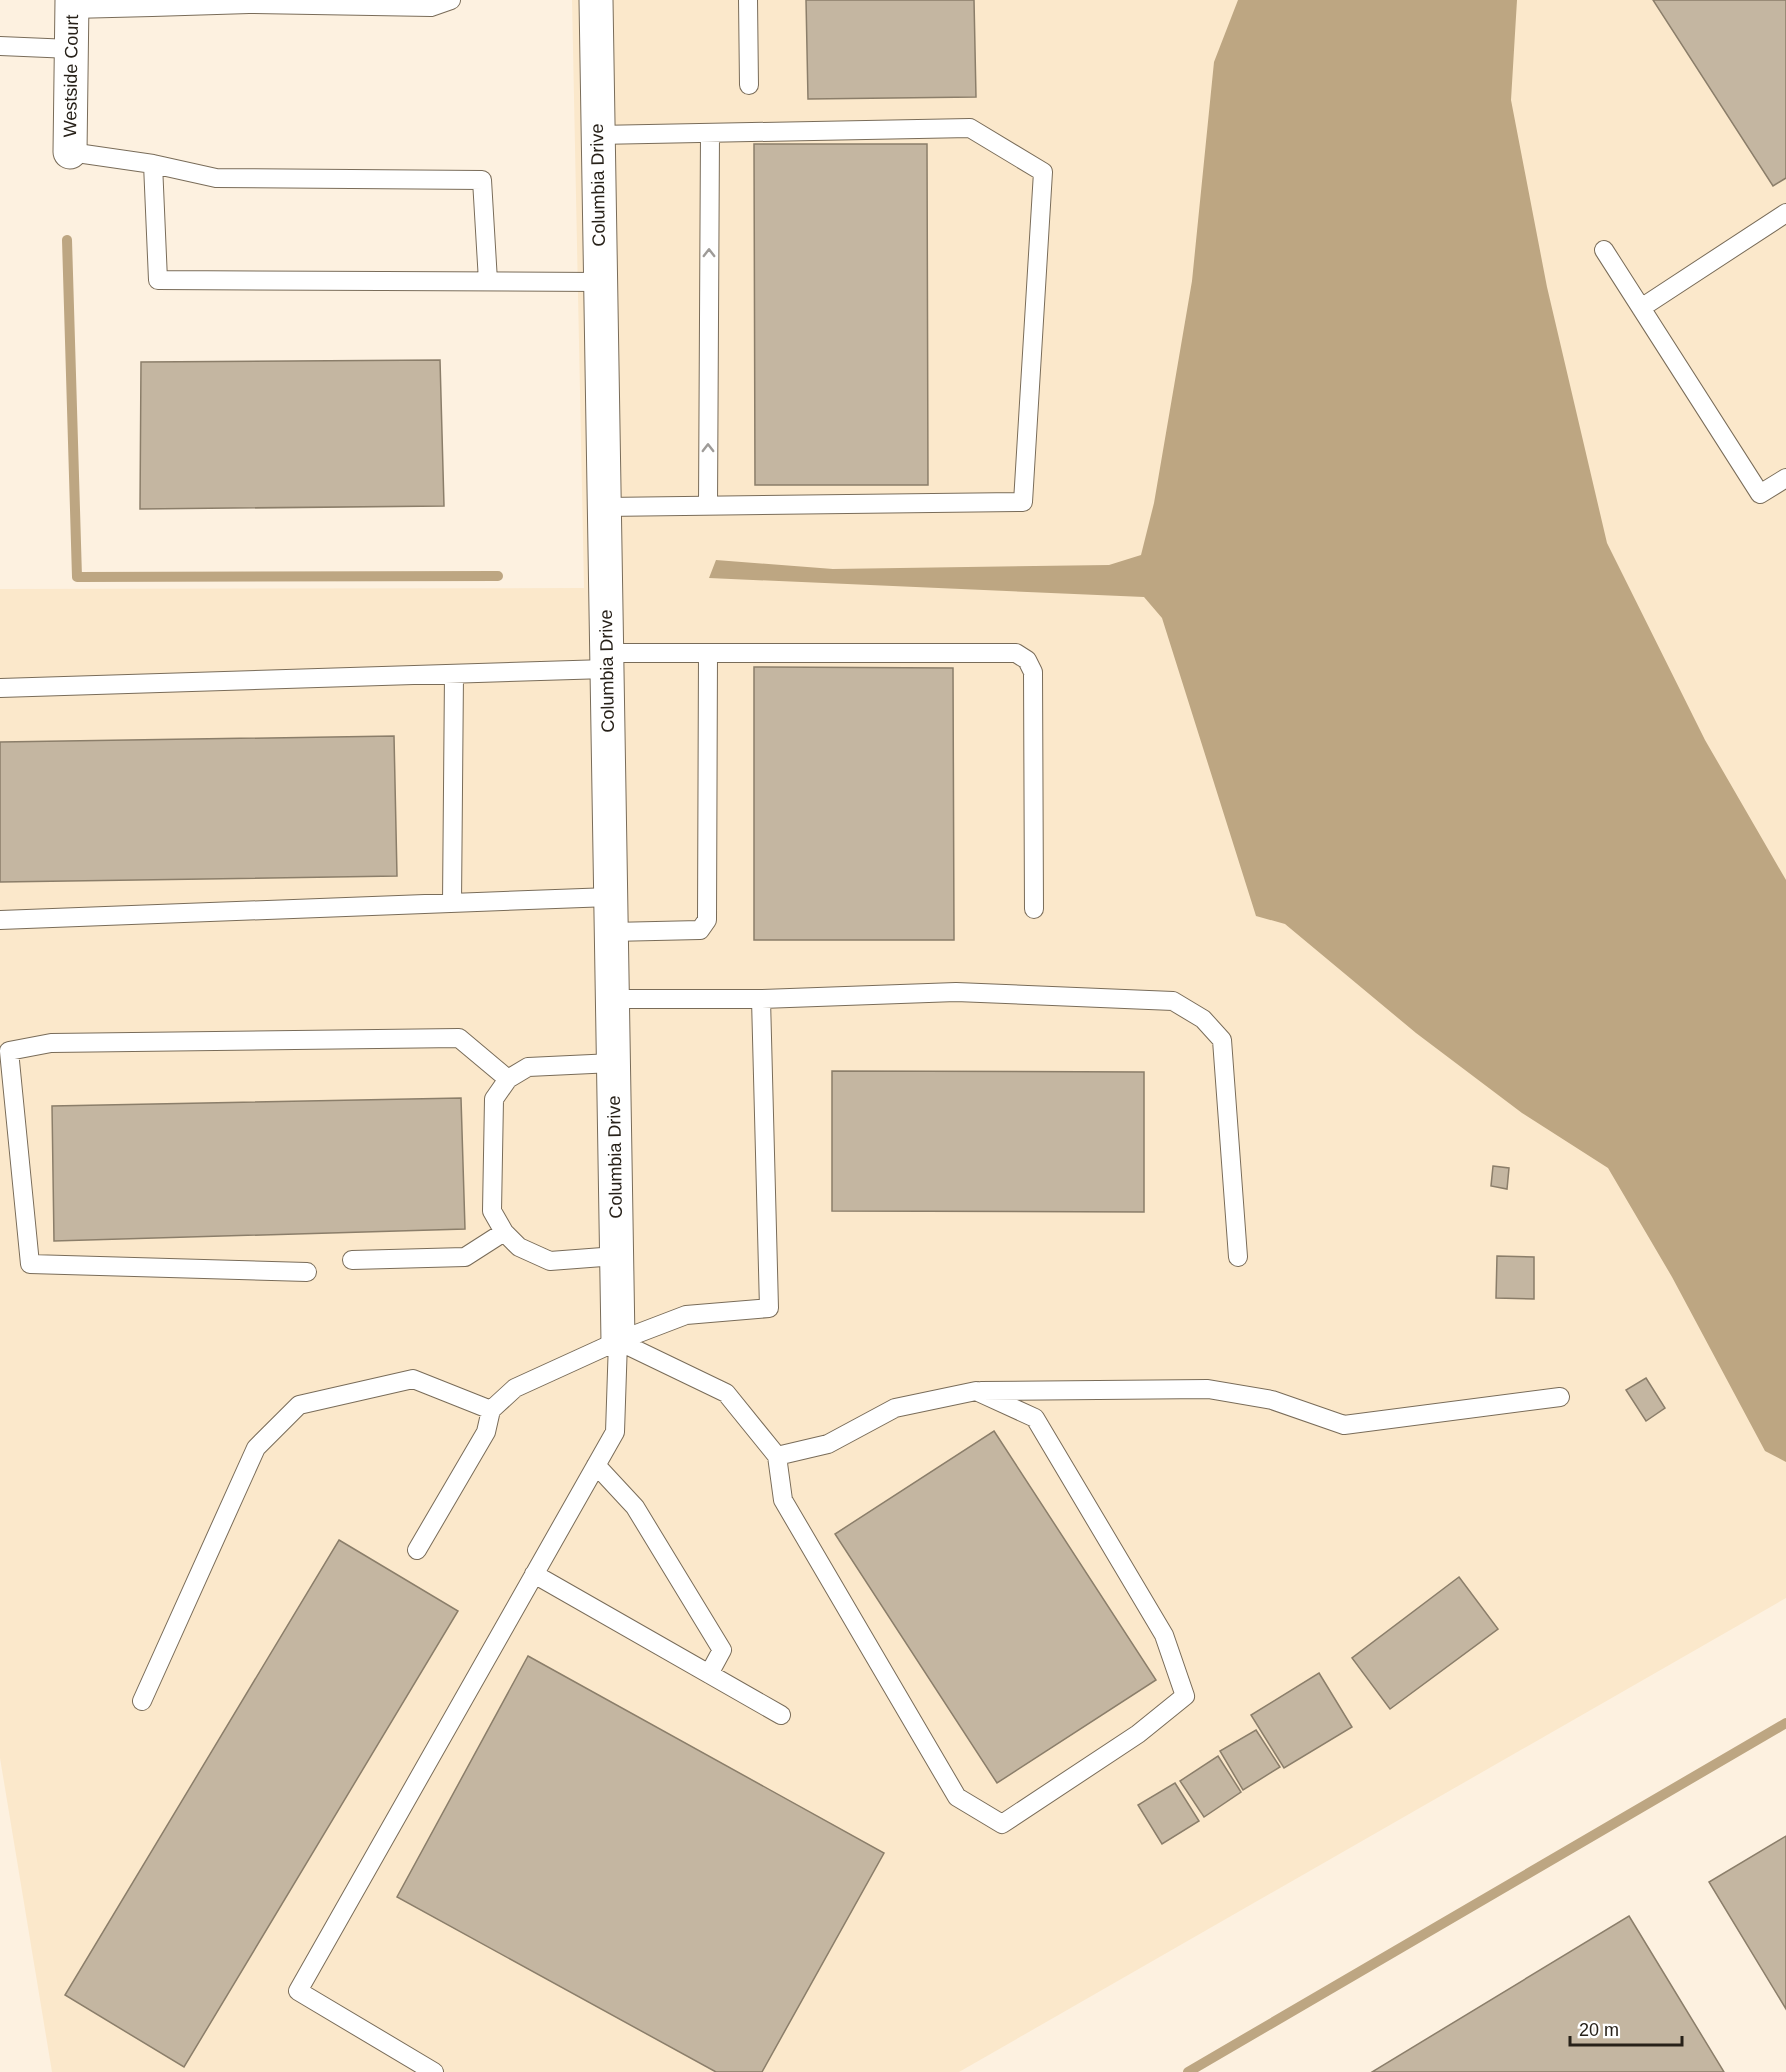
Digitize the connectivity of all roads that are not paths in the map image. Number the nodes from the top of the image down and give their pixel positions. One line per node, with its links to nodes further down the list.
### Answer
1 (451, 0): 4 (lane)
2 (596, 0): 10 (street, Columbia Drive)
3 (748, 0): 8 (lane)
4 (157, 4): 5 (lane)
5 (72, 5): 7 (street, Westside Court)
6 (0, 46): 7 (lane)
7 (71, 49): 11 (street, Westside Court)
8 (749, 85)
9 (710, 133): 10 (lane); 19 (lane, one-way to 9); 19 (lane)
10 (597, 135): 16 (street, Columbia Drive)
11 (70, 152): 12 (lane)
12 (153, 164): 15 (lane); 15 (lane)
13 (1786, 213): 17 (lane)
14 (1604, 250): 17 (lane)
15 (488, 281): 16 (lane)
16 (600, 282): 20 (street, Columbia Drive)
17 (1641, 308): 18 (lane)
18 (1786, 478)
19 (708, 506): 20 (lane)
20 (604, 507): 22 (street, Columbia Drive)
21 (708, 653): 22 (lane); 27 (lane); 29 (lane)
22 (607, 661): 23 (lane); 25 (street, Columbia Drive)
23 (454, 674): 24 (lane); 26 (lane)
24 (0, 688)
25 (610, 897): 26 (lane); 29 (street, Columbia Drive)
26 (452, 903): 28 (lane)
27 (1034, 909)
28 (0, 920)
29 (611, 932): 30 (street, Columbia Drive)
30 (612, 999): 31 (lane); 32 (street, Columbia Drive)
31 (761, 999): 36 (lane); 39 (lane)
32 (613, 1063): 33 (lane); 35 (street, Columbia Drive)
33 (508, 1079): 34 (lane); 38 (lane)
34 (504, 1232): 35 (lane); 37 (lane)
35 (616, 1256): 39 (street, Columbia Drive)
36 (1238, 1257)
37 (351, 1260)
38 (307, 1272)
39 (618, 1341): 42 (lane); 43 (lane); 44 (lane)
40 (976, 1391): 41 (lane); 43 (lane); 43 (lane)
41 (1560, 1397)
42 (491, 1410): 45 (lane); 48 (lane)
43 (777, 1456)
44 (596, 1466): 46 (lane); 47 (lane)
45 (417, 1550)
46 (534, 1574): 47 (lane); 50 (lane)
47 (709, 1674): 49 (lane)
48 (142, 1701)
49 (781, 1715)
50 (434, 2072)

